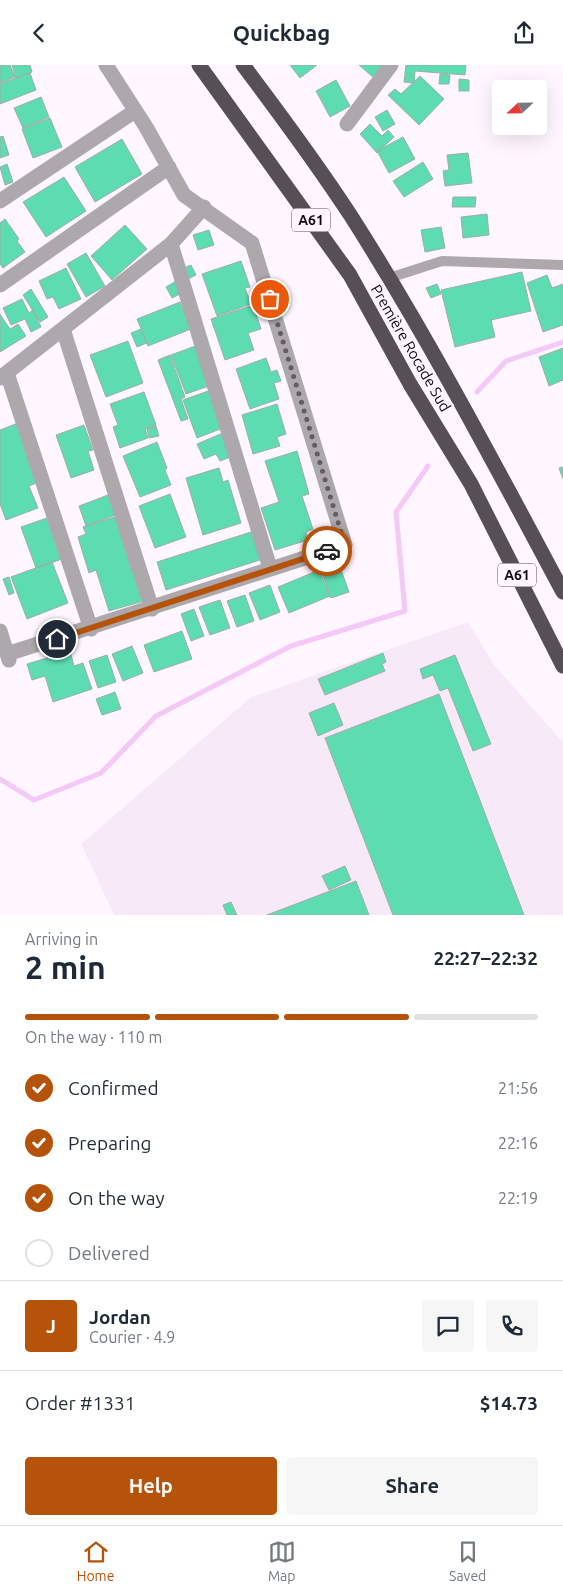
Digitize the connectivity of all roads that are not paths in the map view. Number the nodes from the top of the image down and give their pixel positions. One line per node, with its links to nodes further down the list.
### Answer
1 (106, 65): 5 (street)
2 (199, 65): 21 (highway, Première Rocade Sud / A61)
3 (243, 65): 12 (highway, Première Rocade Sud / A61)
4 (391, 65): 6 (street)
5 (135, 111): 7 (street); 8 (street)
6 (347, 124)
7 (169, 167): 9 (street); 13 (street)
8 (0, 201)
9 (204, 207): 10 (street); 16 (street)
10 (171, 244): 14 (street); 16 (street)
11 (563, 265): 12 (lane)
12 (389, 278): 17 (highway, Première Rocade Sud / A61)
13 (0, 285)
14 (63, 329): 15 (street); 18 (street)
15 (3, 376): 19 (street)
16 (270, 568): 18 (street)
17 (563, 592)
18 (152, 609): 19 (street)
19 (91, 629): 20 (street)
20 (0, 631)
21 (563, 666)

